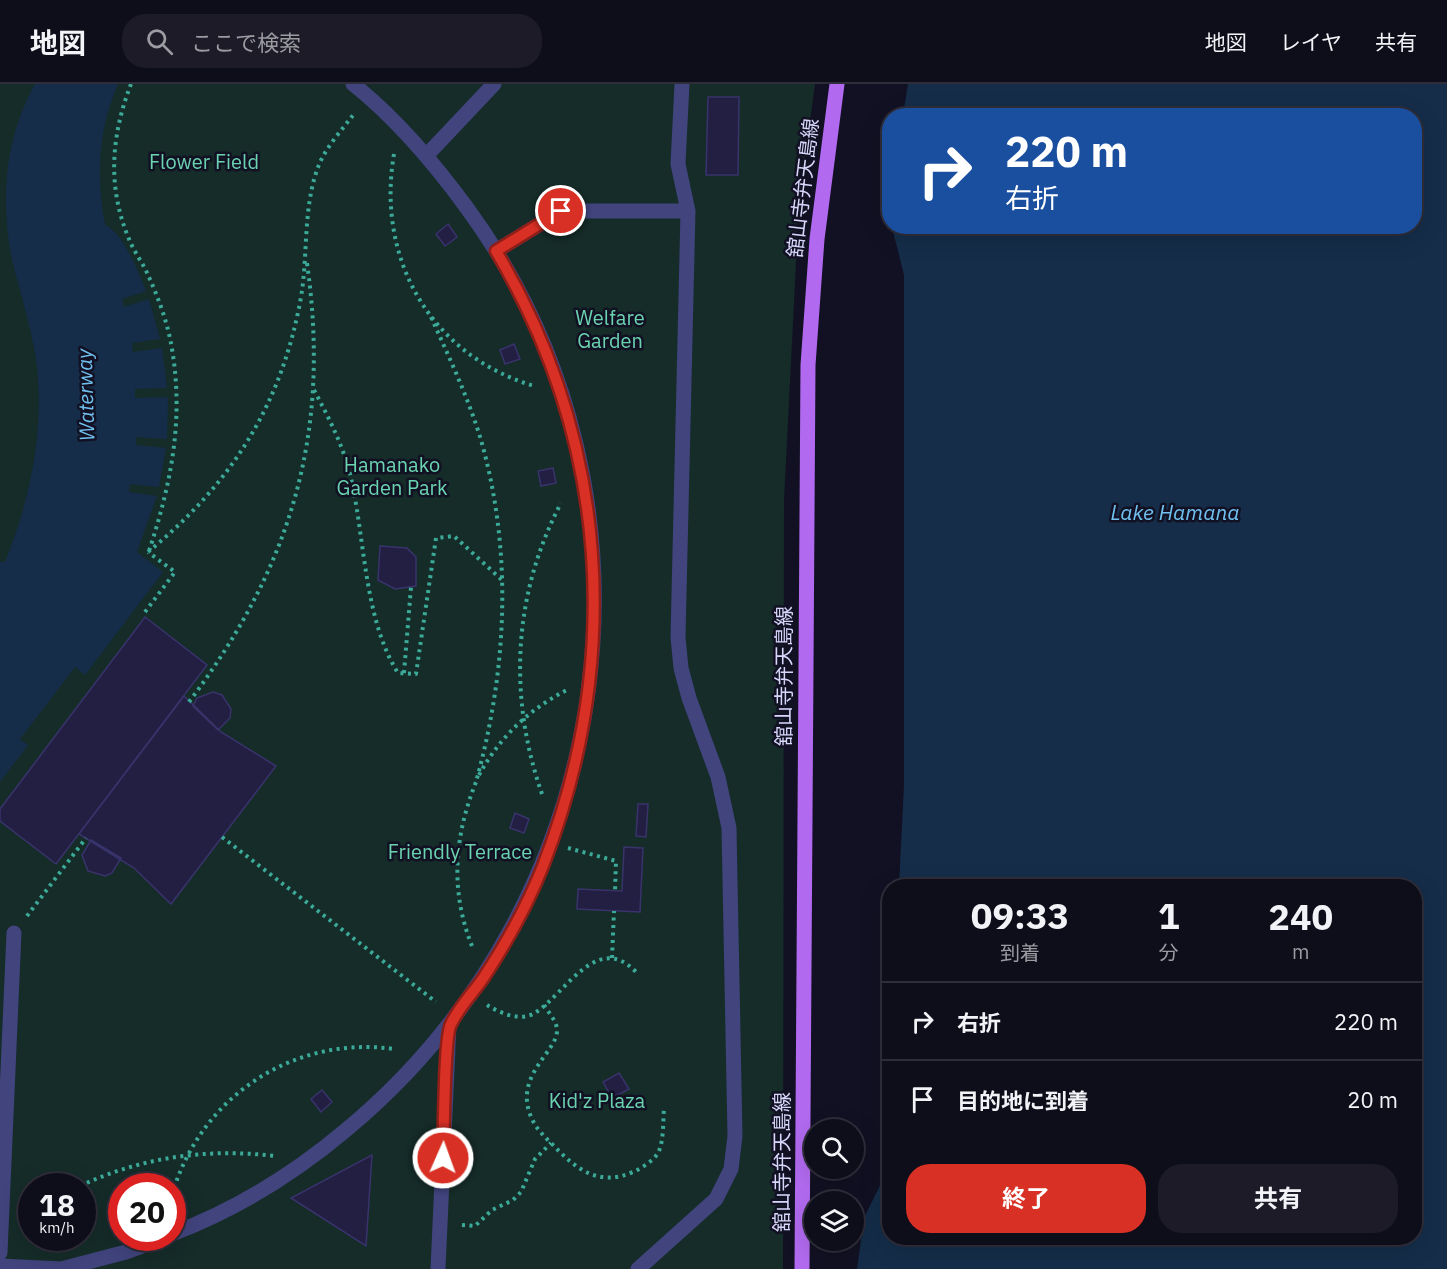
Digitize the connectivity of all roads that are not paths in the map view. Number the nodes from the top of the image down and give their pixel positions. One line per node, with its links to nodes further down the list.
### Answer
1 (353, 84): 5 (lane)
2 (494, 84): 5 (lane)
3 (682, 84): 6 (lane)
4 (837, 84): 17 (main road, 舘山寺弁天島線)
5 (426, 156): 7 (lane)
6 (688, 211): 7 (lane); 16 (lane)
7 (496, 251): 9 (lane)
8 (14, 933): 12 (lane)
9 (452, 1021): 10 (lane); 15 (lane)
10 (186, 1228)
11 (129, 1251): 14 (lane)
12 (0, 1253)
13 (0, 1266): 14 (lane)
14 (62, 1269)
15 (438, 1269)
16 (638, 1269)
17 (802, 1269)

